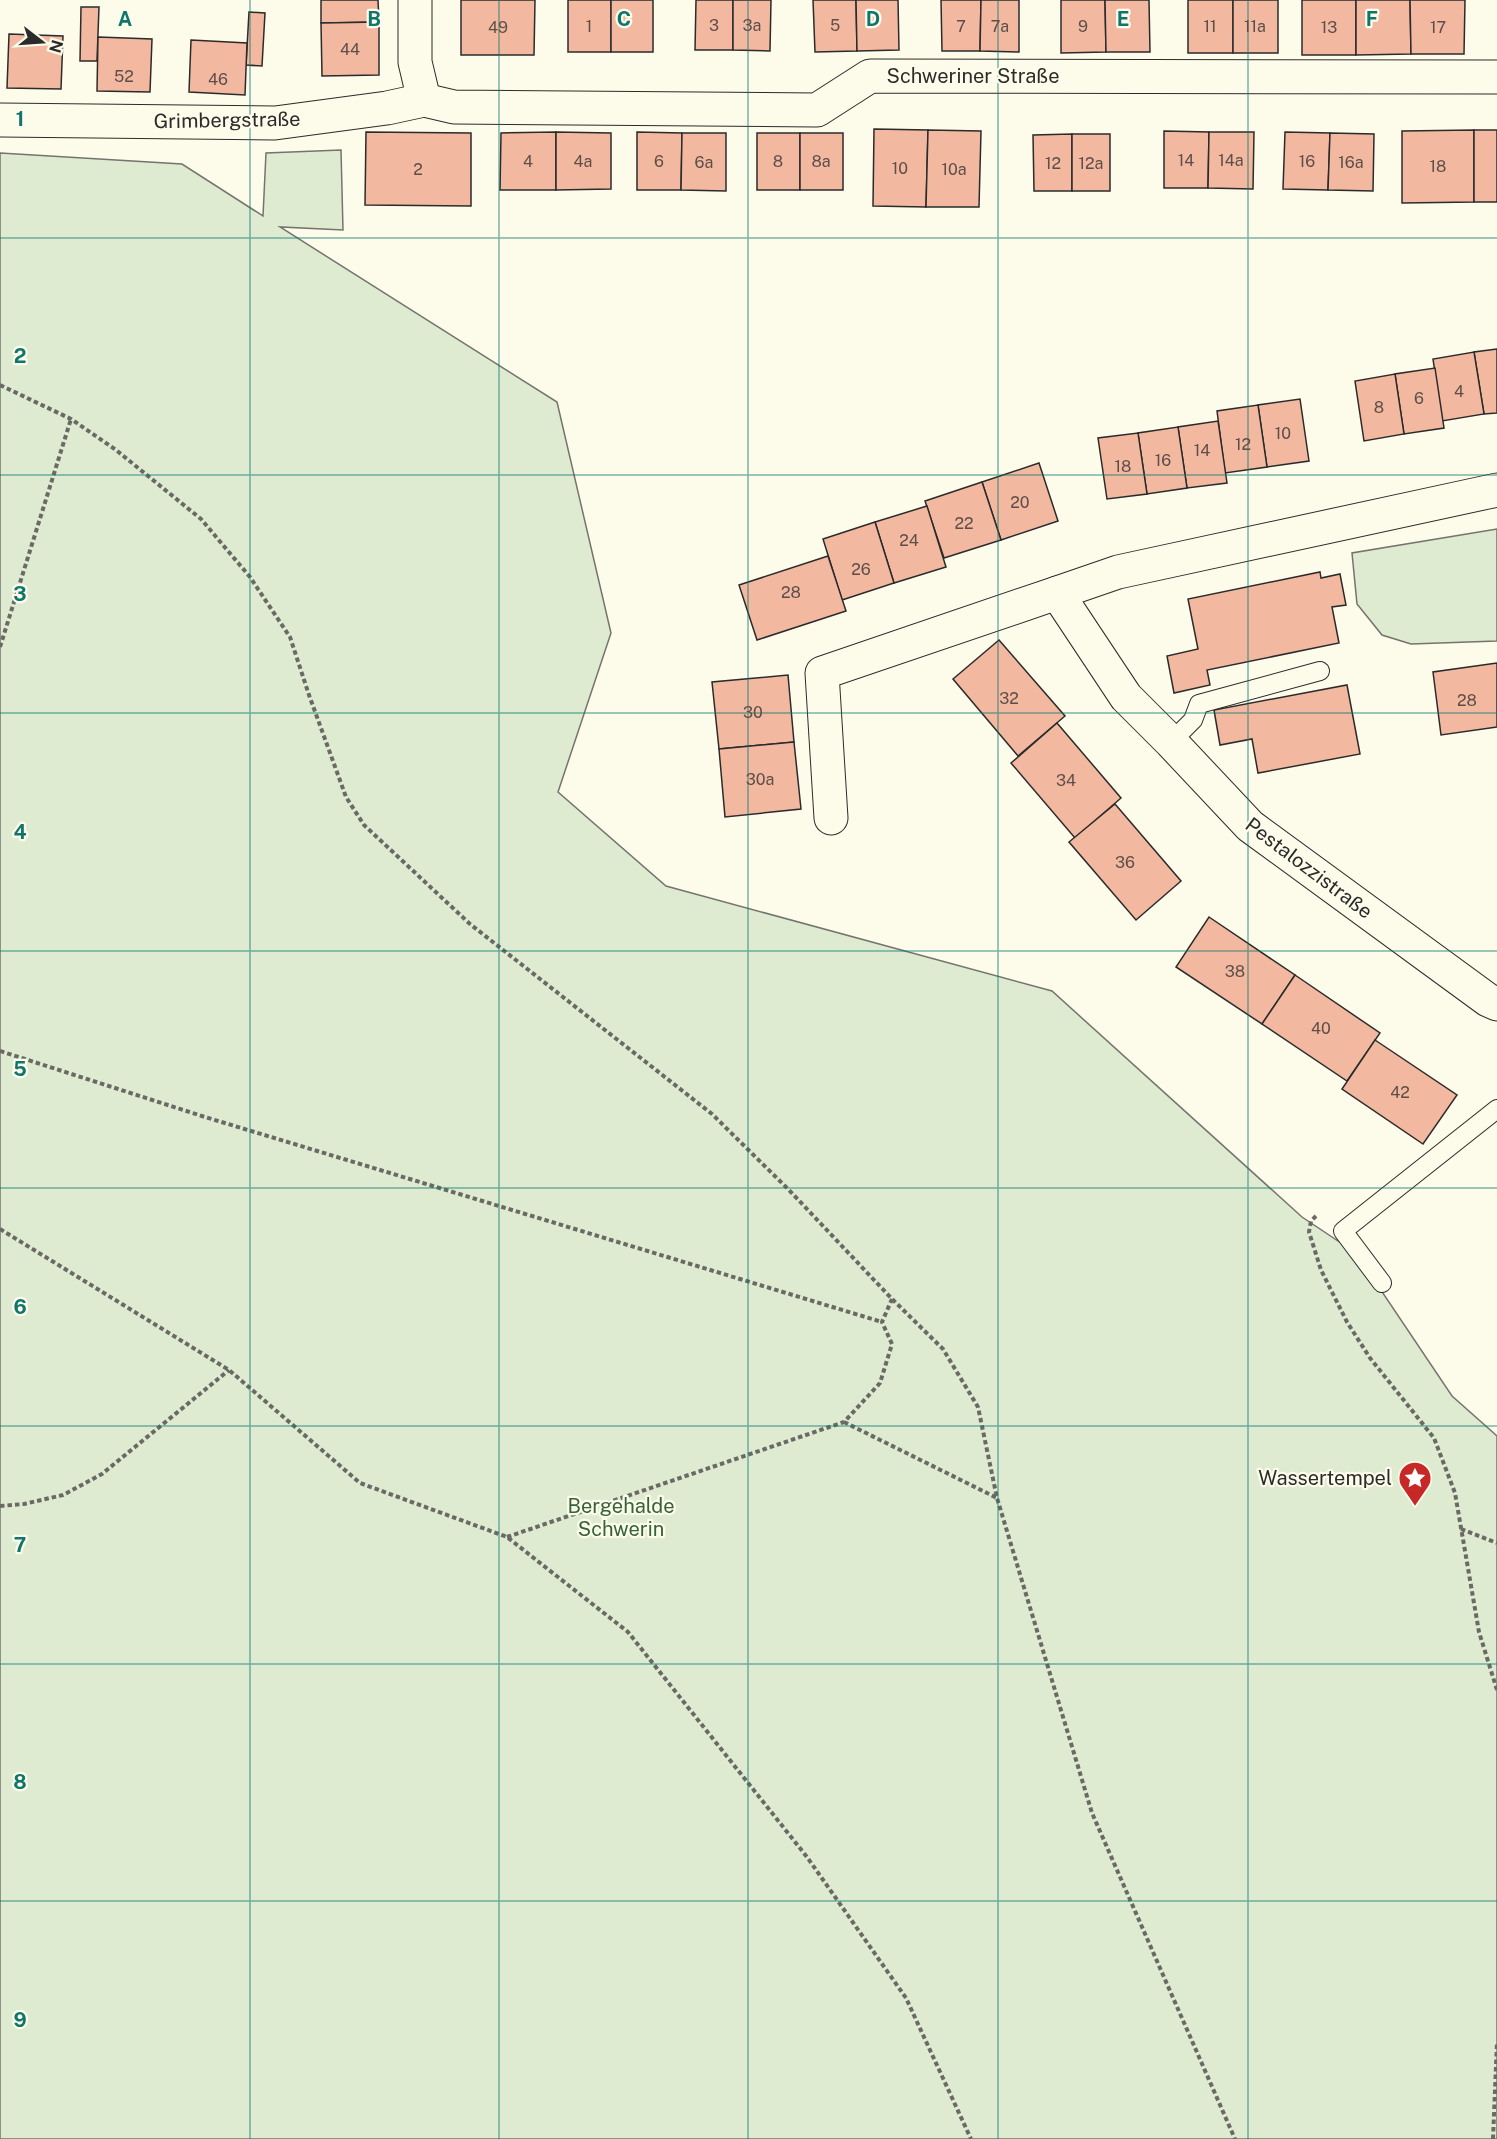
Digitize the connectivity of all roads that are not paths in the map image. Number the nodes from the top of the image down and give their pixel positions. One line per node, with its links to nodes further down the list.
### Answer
1 (415, 0): 3 (street)
2 (1497, 77): 3 (street, Schweriner Straße)
3 (424, 100): 4 (street, Grimbergstraße)
4 (0, 120)
5 (1497, 490): 6 (street)
6 (1057, 592): 8 (street, Pestalozzistraße); 9 (street)
7 (1320, 671): 8 (lane)
8 (1171, 742): 10 (street, Pestalozzistraße)
9 (831, 818)
10 (1497, 1004)
11 (1497, 1109): 12 (lane)
12 (1382, 1283)

